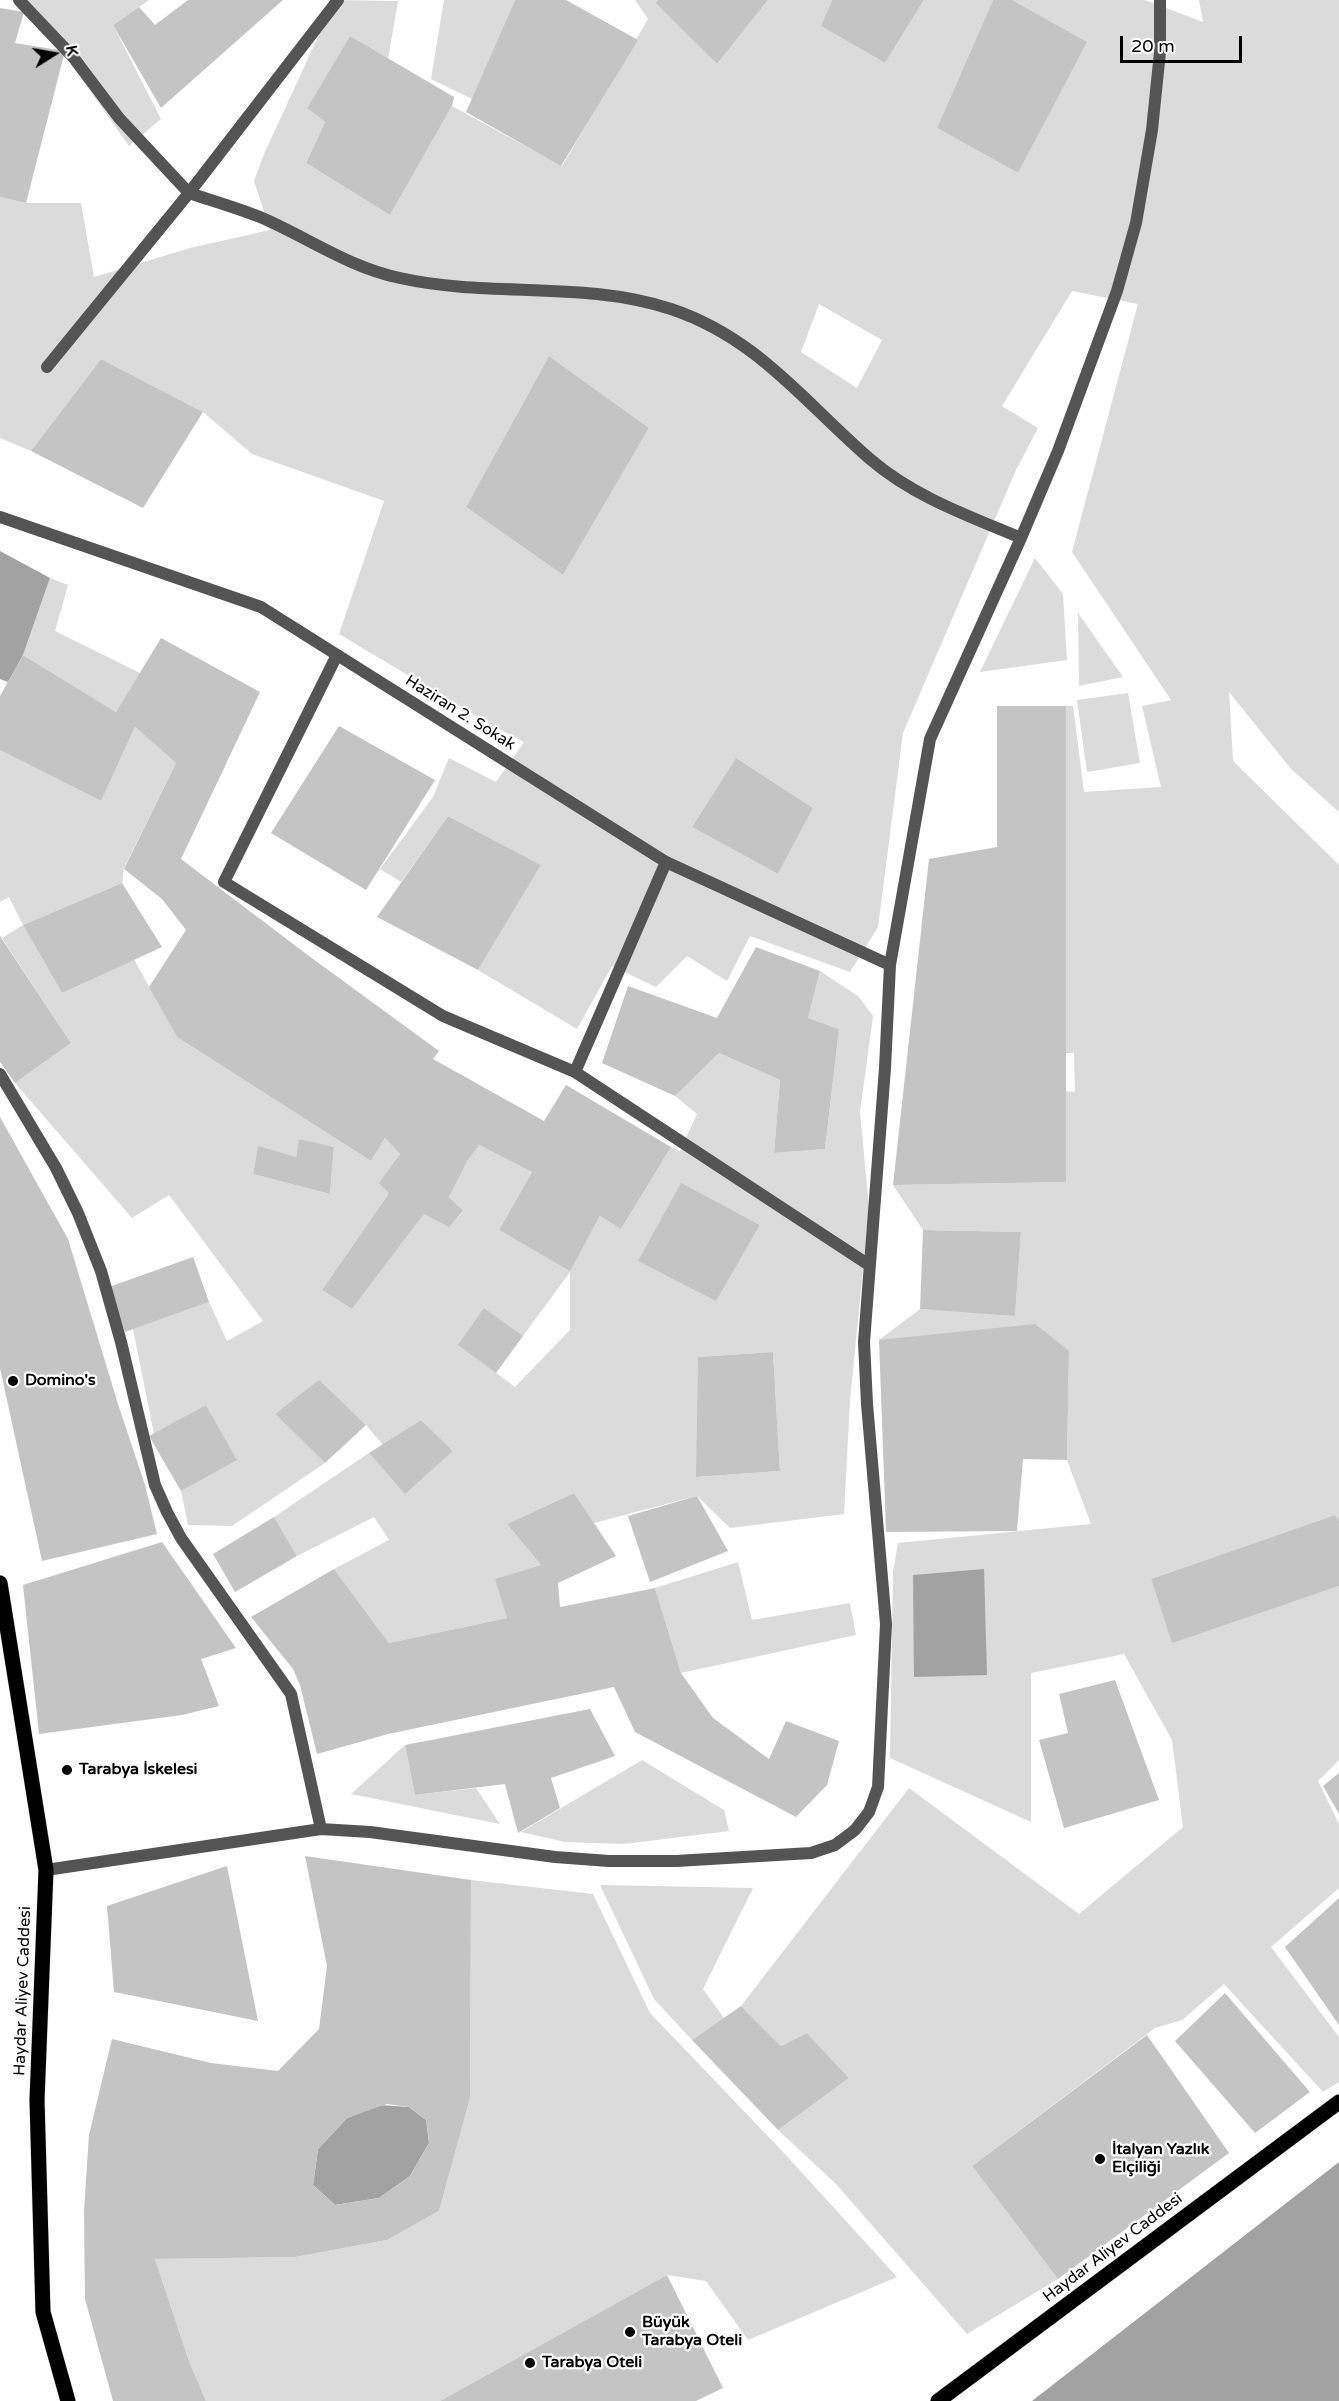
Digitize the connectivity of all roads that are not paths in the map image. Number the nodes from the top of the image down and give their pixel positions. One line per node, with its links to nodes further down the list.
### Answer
1 (19, 0): 4 (street)
2 (338, 0): 4 (street)
3 (1160, 0): 7 (street)
4 (189, 192): 5 (street); 7 (street)
5 (47, 367)
6 (0, 517): 8 (street, Haziran 2. Sokak)
7 (1021, 538): 10 (street)
8 (337, 655): 9 (street, Haziran 2. Sokak); 11 (street)
9 (666, 862): 10 (street, Haziran 2. Sokak); 11 (street)
10 (890, 965): 13 (street)
11 (575, 1072): 13 (street)
12 (0, 1074): 15 (street)
13 (870, 1265): 15 (street)
14 (0, 1583): 16 (main road, Haydar Aliyev Caddesi)
15 (321, 1829): 16 (street)
16 (46, 1870): 18 (main road, Haydar Aliyev Caddesi)
17 (1339, 2102): 19 (main road, Haydar Aliyev Caddesi)
18 (68, 2401)
19 (938, 2401)

